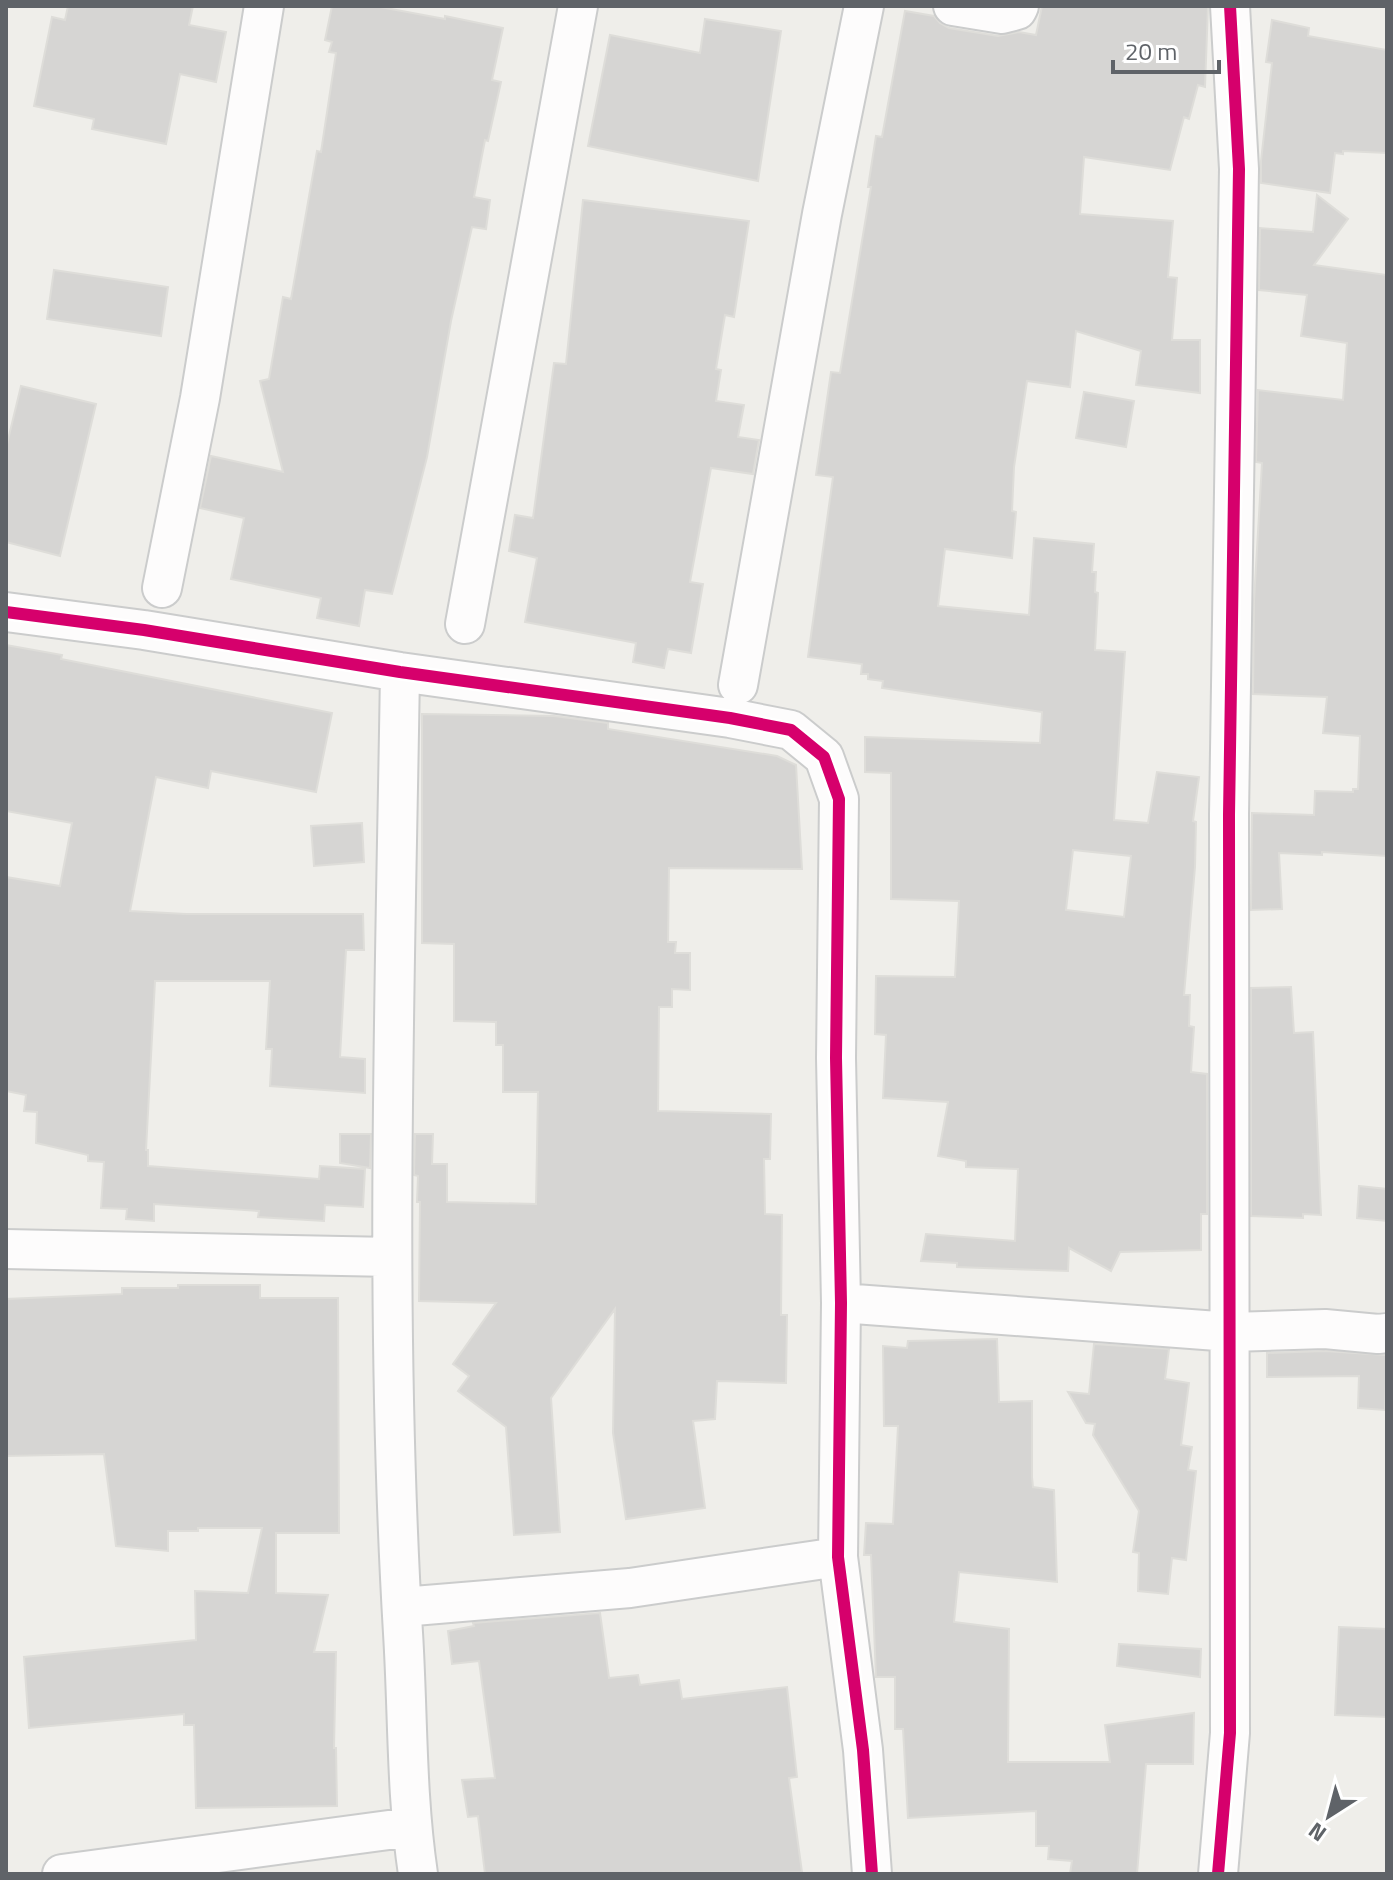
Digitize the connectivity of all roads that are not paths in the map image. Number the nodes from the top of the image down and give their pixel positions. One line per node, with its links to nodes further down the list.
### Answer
1 (264, 6): 7 (street)
2 (578, 6): 9 (street)
3 (864, 6): 11 (street)
4 (953, 6): 5 (street)
5 (1019, 6)
6 (1230, 6): 15 (street)
7 (162, 588)
8 (6, 612): 10 (street)
9 (465, 624)
10 (400, 672): 13 (street); 14 (street)
11 (738, 685)
12 (6, 1249): 13 (street)
13 (392, 1257): 18 (street)
14 (841, 1303): 15 (street); 17 (street)
15 (1231, 1332): 16 (street); 23 (street)
16 (1387, 1333)
17 (838, 1557): 18 (street); 22 (street)
18 (402, 1607): 19 (street)
19 (411, 1827): 20 (street); 21 (street)
20 (62, 1874)
21 (418, 1874)
22 (872, 1874)
23 (1218, 1874)

